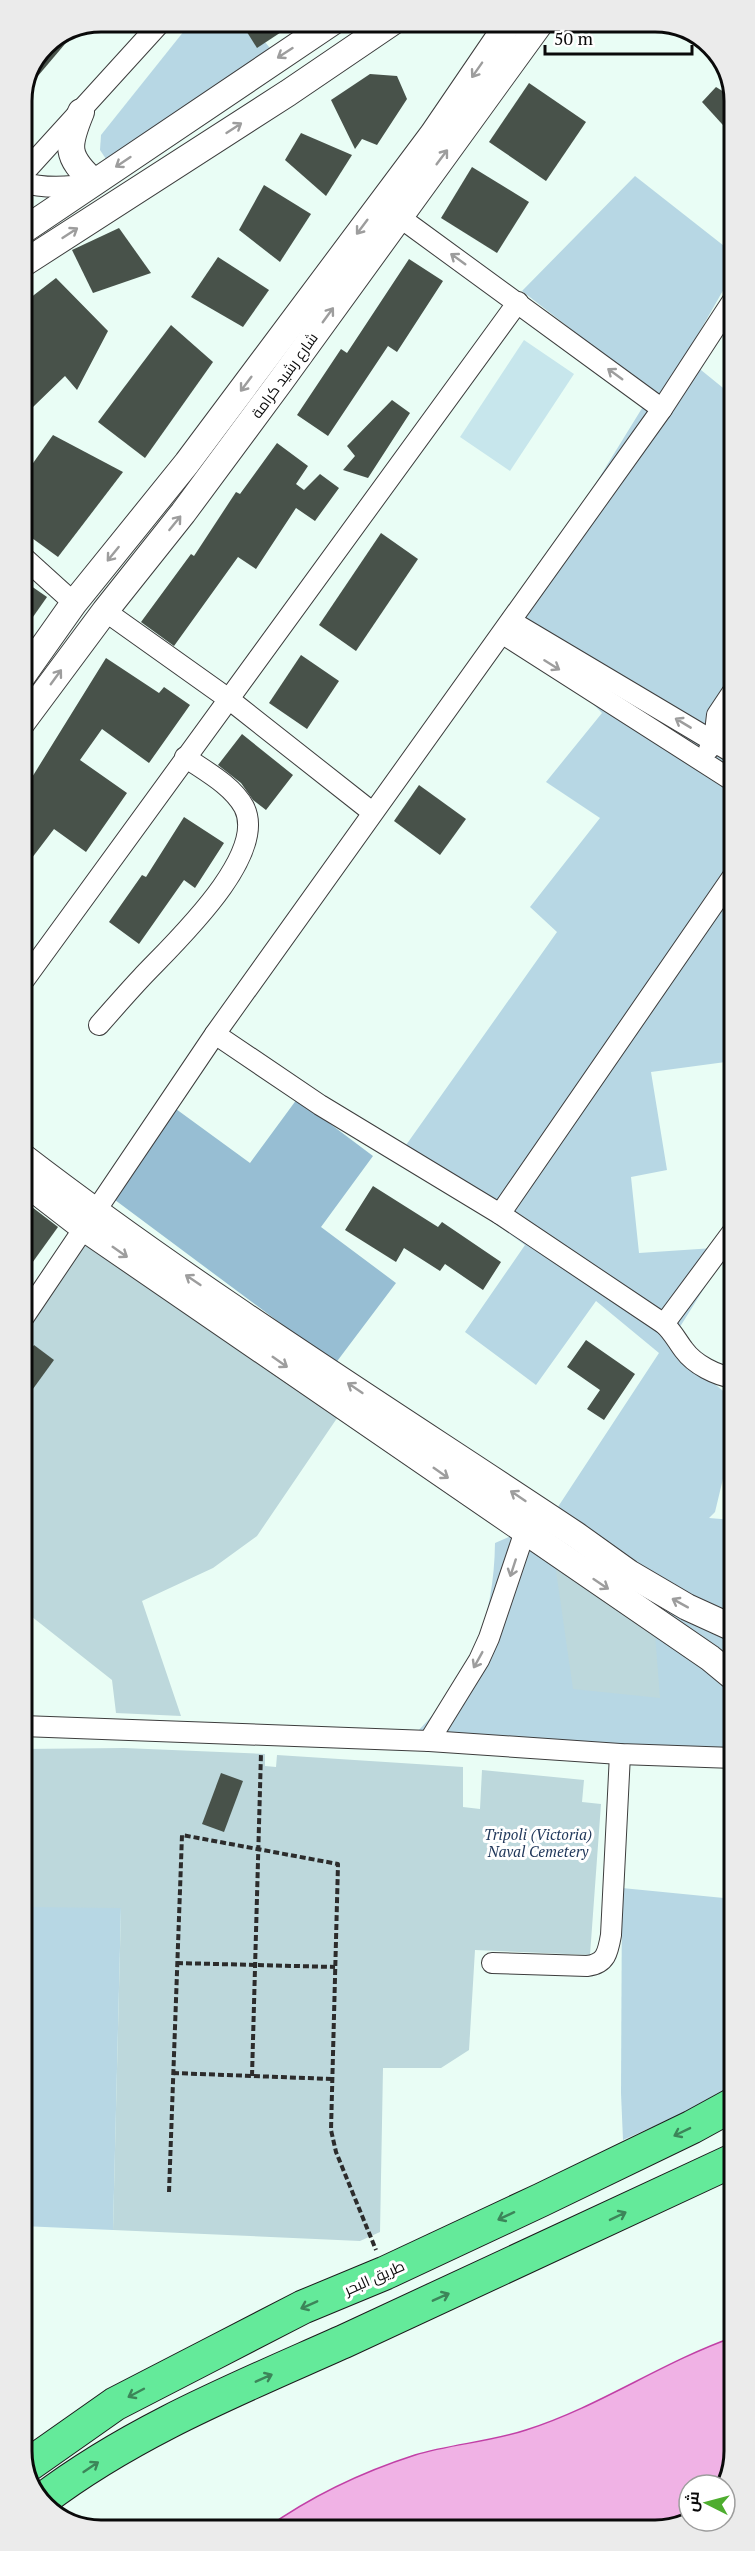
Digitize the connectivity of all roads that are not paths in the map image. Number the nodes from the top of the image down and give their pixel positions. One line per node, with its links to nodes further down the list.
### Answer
1 (149, 31): 6 (street)
2 (319, 31): 8 (street, one-way to 8)
3 (379, 31): 12 (street, one-way to 3)
4 (503, 32): 17 (street, شارع رشيد كرامة, one-way to 17)
5 (533, 32): 10 (street, شارع رشيد كرامة, one-way to 5)
6 (81, 112): 7 (street); 8 (street)
7 (31, 165)
8 (94, 182): 9 (street); 11 (street)
9 (31, 185)
10 (398, 216): 13 (street, one-way to 10); 18 (street, شارع رشيد كرامة, one-way to 10)
11 (31, 225)
12 (31, 259)
13 (518, 302): 15 (street, one-way to 13); 21 (street)
14 (724, 314): 15 (street)
15 (662, 409): 19 (street)
16 (31, 564): 17 (street)
17 (74, 603): 20 (street, شارع رشيد كرامة)
18 (105, 611): 21 (street); 23 (street, شارع رشيد كرامة, one-way to 18)
19 (507, 628): 25 (street, one-way to 19); 28 (street, one-way to 28); 30 (street)
20 (31, 664)
21 (230, 700): 27 (street); 30 (street)
22 (724, 705): 25 (street)
23 (31, 711)
24 (724, 736): 25 (street)
25 (714, 741): 26 (street); 28 (street)
26 (724, 747)
27 (185, 757): 32 (street); 33 (street)
28 (703, 761): 29 (street)
29 (724, 775)
30 (372, 812): 34 (street)
31 (724, 889): 37 (street)
32 (31, 971)
33 (99, 1025)
34 (215, 1034): 37 (street); 38 (street)
35 (31, 1164): 38 (street)
36 (31, 1185): 38 (street)
37 (500, 1214): 41 (street)
38 (90, 1220): 40 (street); 43 (street, one-way to 43); 44 (street, one-way to 38)
39 (724, 1243): 41 (street)
40 (31, 1307)
41 (664, 1324): 42 (street)
42 (724, 1374)
43 (525, 1531): 45 (street, one-way to 45); 47 (street, one-way to 47)
44 (724, 1624)
45 (724, 1669)
46 (31, 1725): 47 (street)
47 (429, 1741): 48 (street)
48 (620, 1754): 49 (street); 50 (street)
49 (724, 1758)
50 (492, 1963)
51 (724, 2109): 53 (highway, طريق البحر, one-way to 53)
52 (724, 2165): 54 (highway, one-way to 52)
53 (33, 2462)
54 (49, 2495)

